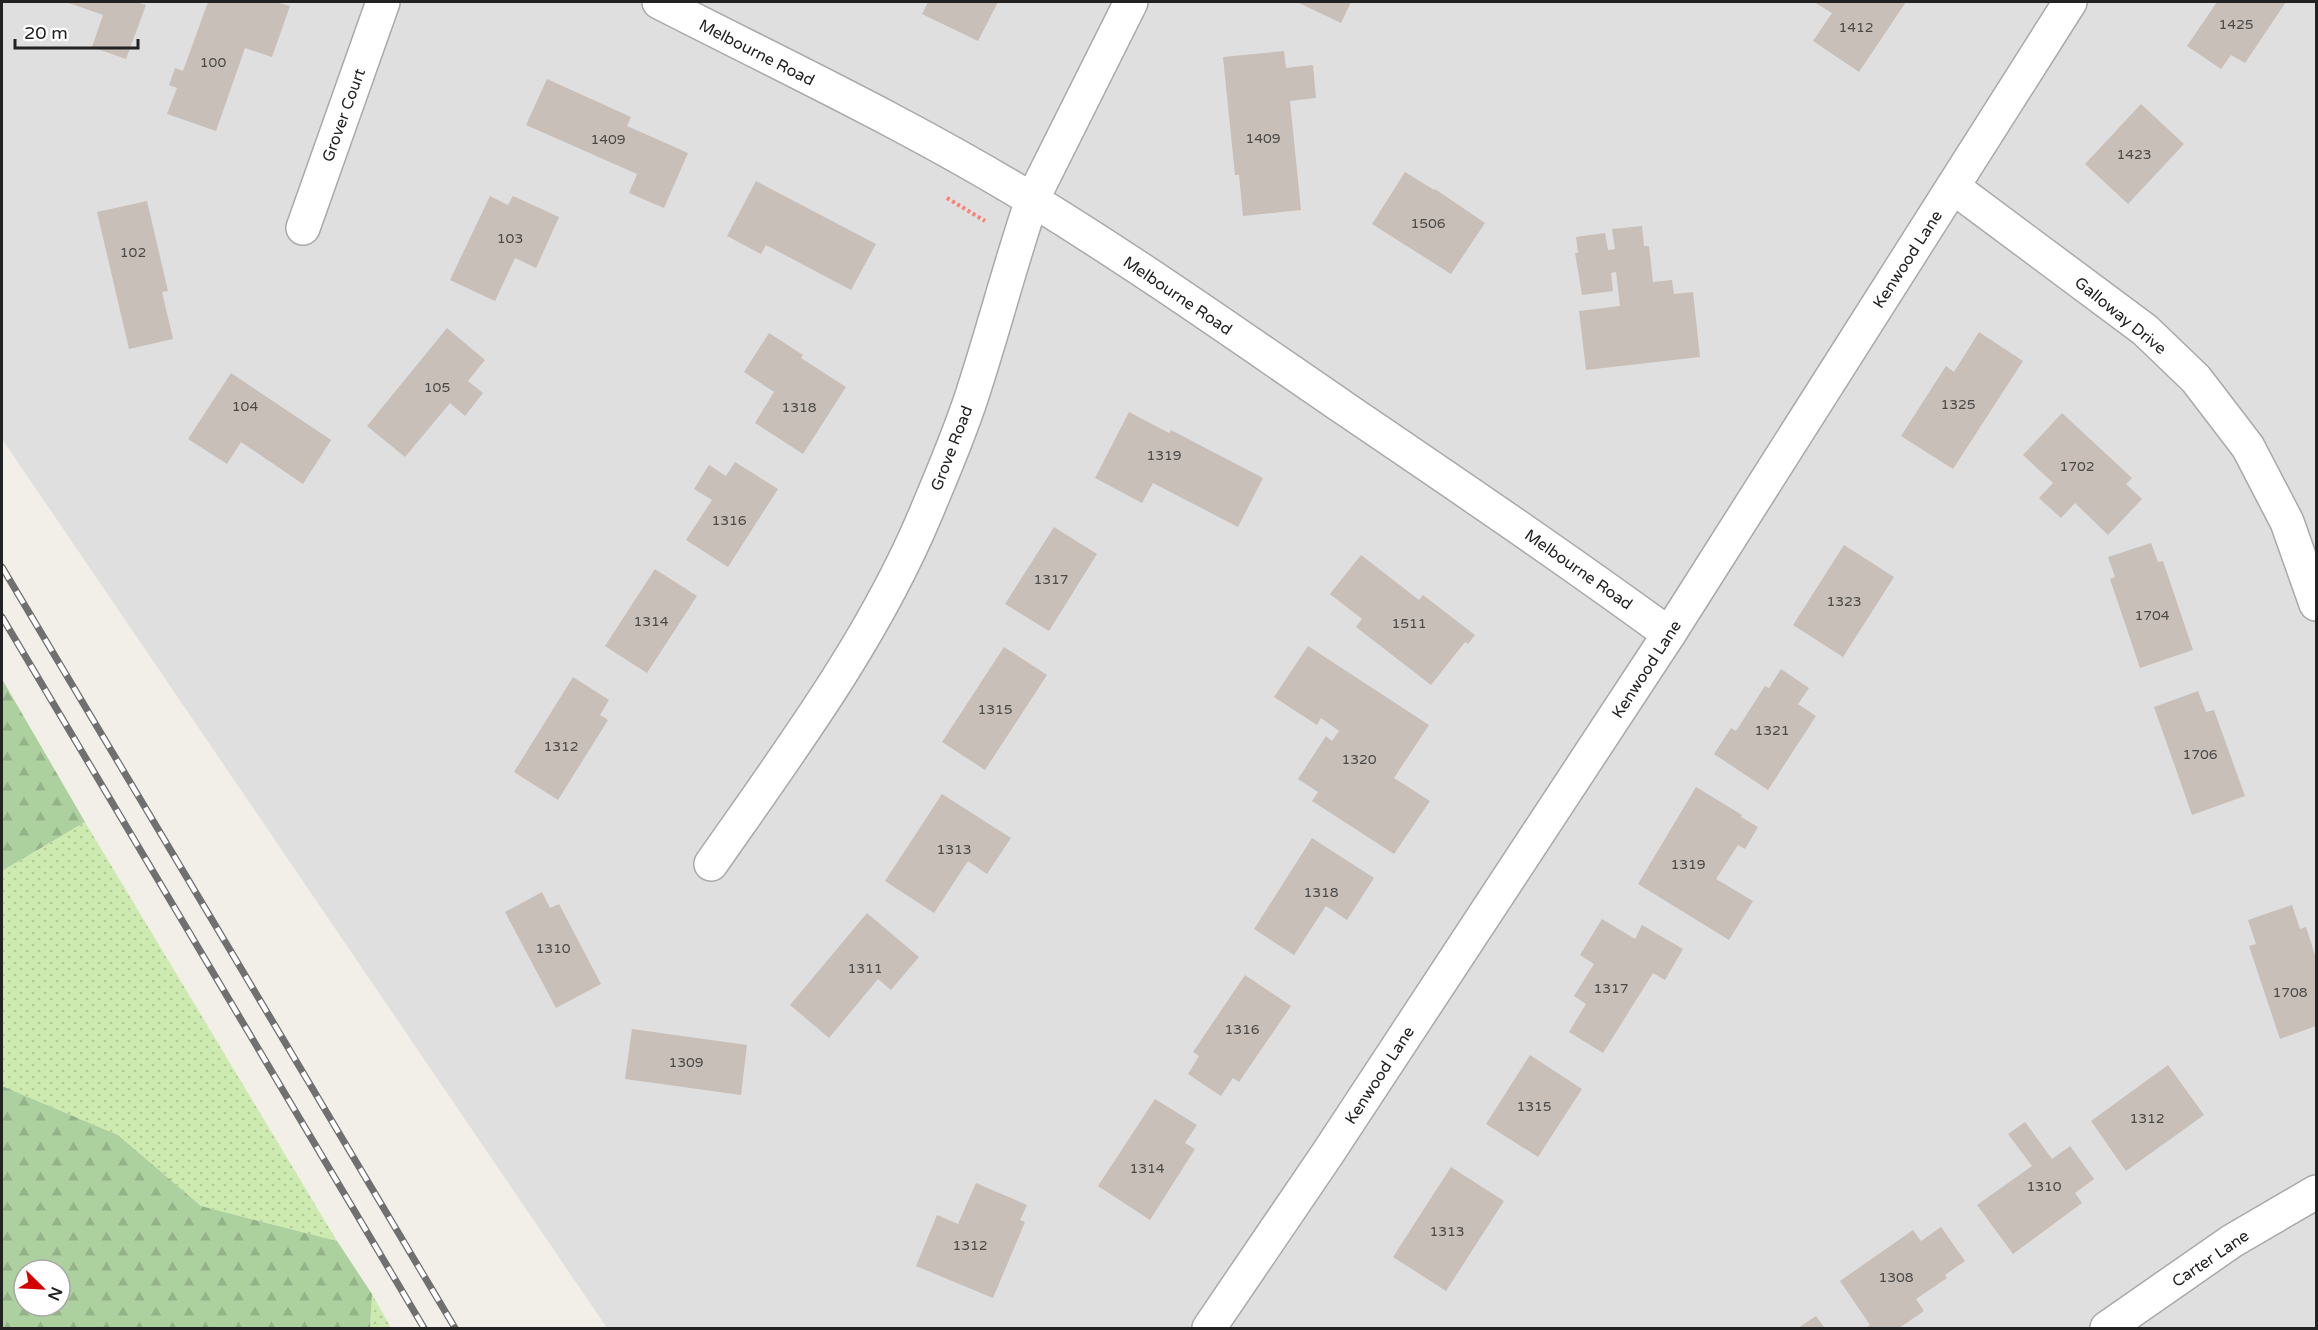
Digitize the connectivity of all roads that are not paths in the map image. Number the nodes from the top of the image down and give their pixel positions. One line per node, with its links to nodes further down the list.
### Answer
1 (383, 2): 7 (street, Grover Court)
2 (658, 2): 6 (street, Melbourne Road)
3 (1131, 2): 6 (street, Grove Road)
4 (2070, 2): 5 (street, Kenwood Lane)
5 (1953, 187): 8 (street, Galloway Drive); 9 (street, Kenwood Lane)
6 (1032, 200): 9 (street, Melbourne Road); 10 (street, Grove Road)
7 (303, 228)
8 (2316, 604)
9 (1669, 634): 12 (street, Kenwood Lane)
10 (711, 864)
11 (2316, 1192): 13 (street, Carter Lane)
12 (1209, 1329)
13 (2107, 1329)

